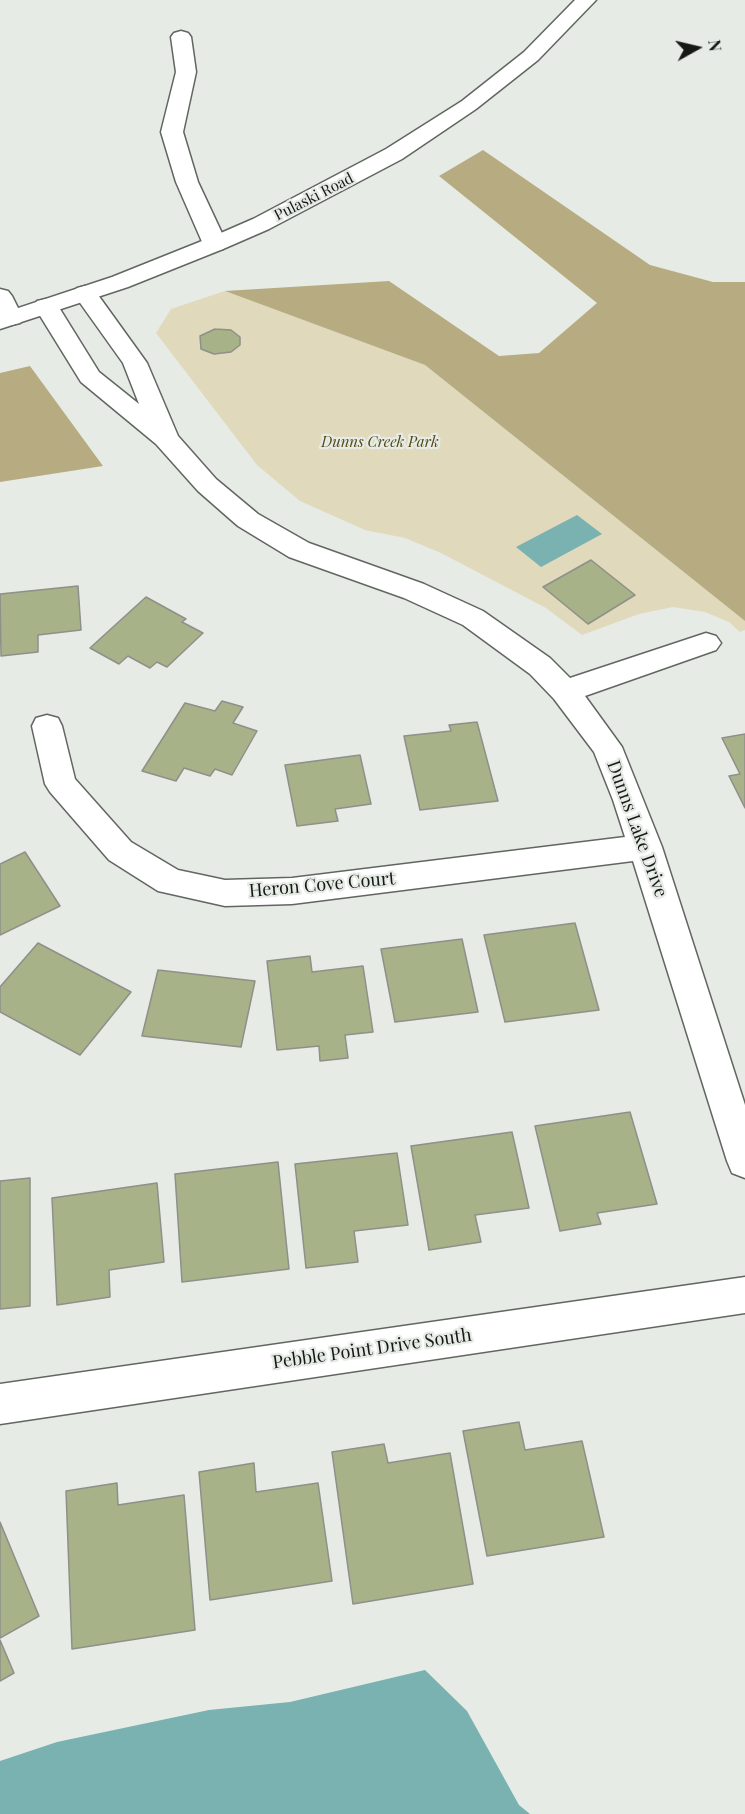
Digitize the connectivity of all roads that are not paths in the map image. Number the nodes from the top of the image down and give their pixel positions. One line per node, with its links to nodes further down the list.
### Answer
1 (586, 0): 3 (street, Pulaski Road)
2 (182, 37): 3 (street)
3 (215, 244): 4 (street, Pulaski Road)
4 (85, 293): 6 (street, Pulaski Road); 8 (street)
5 (0, 296): 7 (street)
6 (46, 306): 7 (street, Pulaski Road); 8 (street)
7 (5, 320)
8 (165, 438): 10 (street, Dunns Lake Drive)
9 (706, 643): 10 (street)
10 (565, 691): 12 (street, Dunns Lake Drive)
11 (47, 726): 12 (street, Heron Cove Court)
12 (646, 847): 13 (street, Dunns Lake Drive)
13 (745, 1161)
14 (745, 1295): 15 (street, Pebble Point Drive South)
15 (0, 1404)

